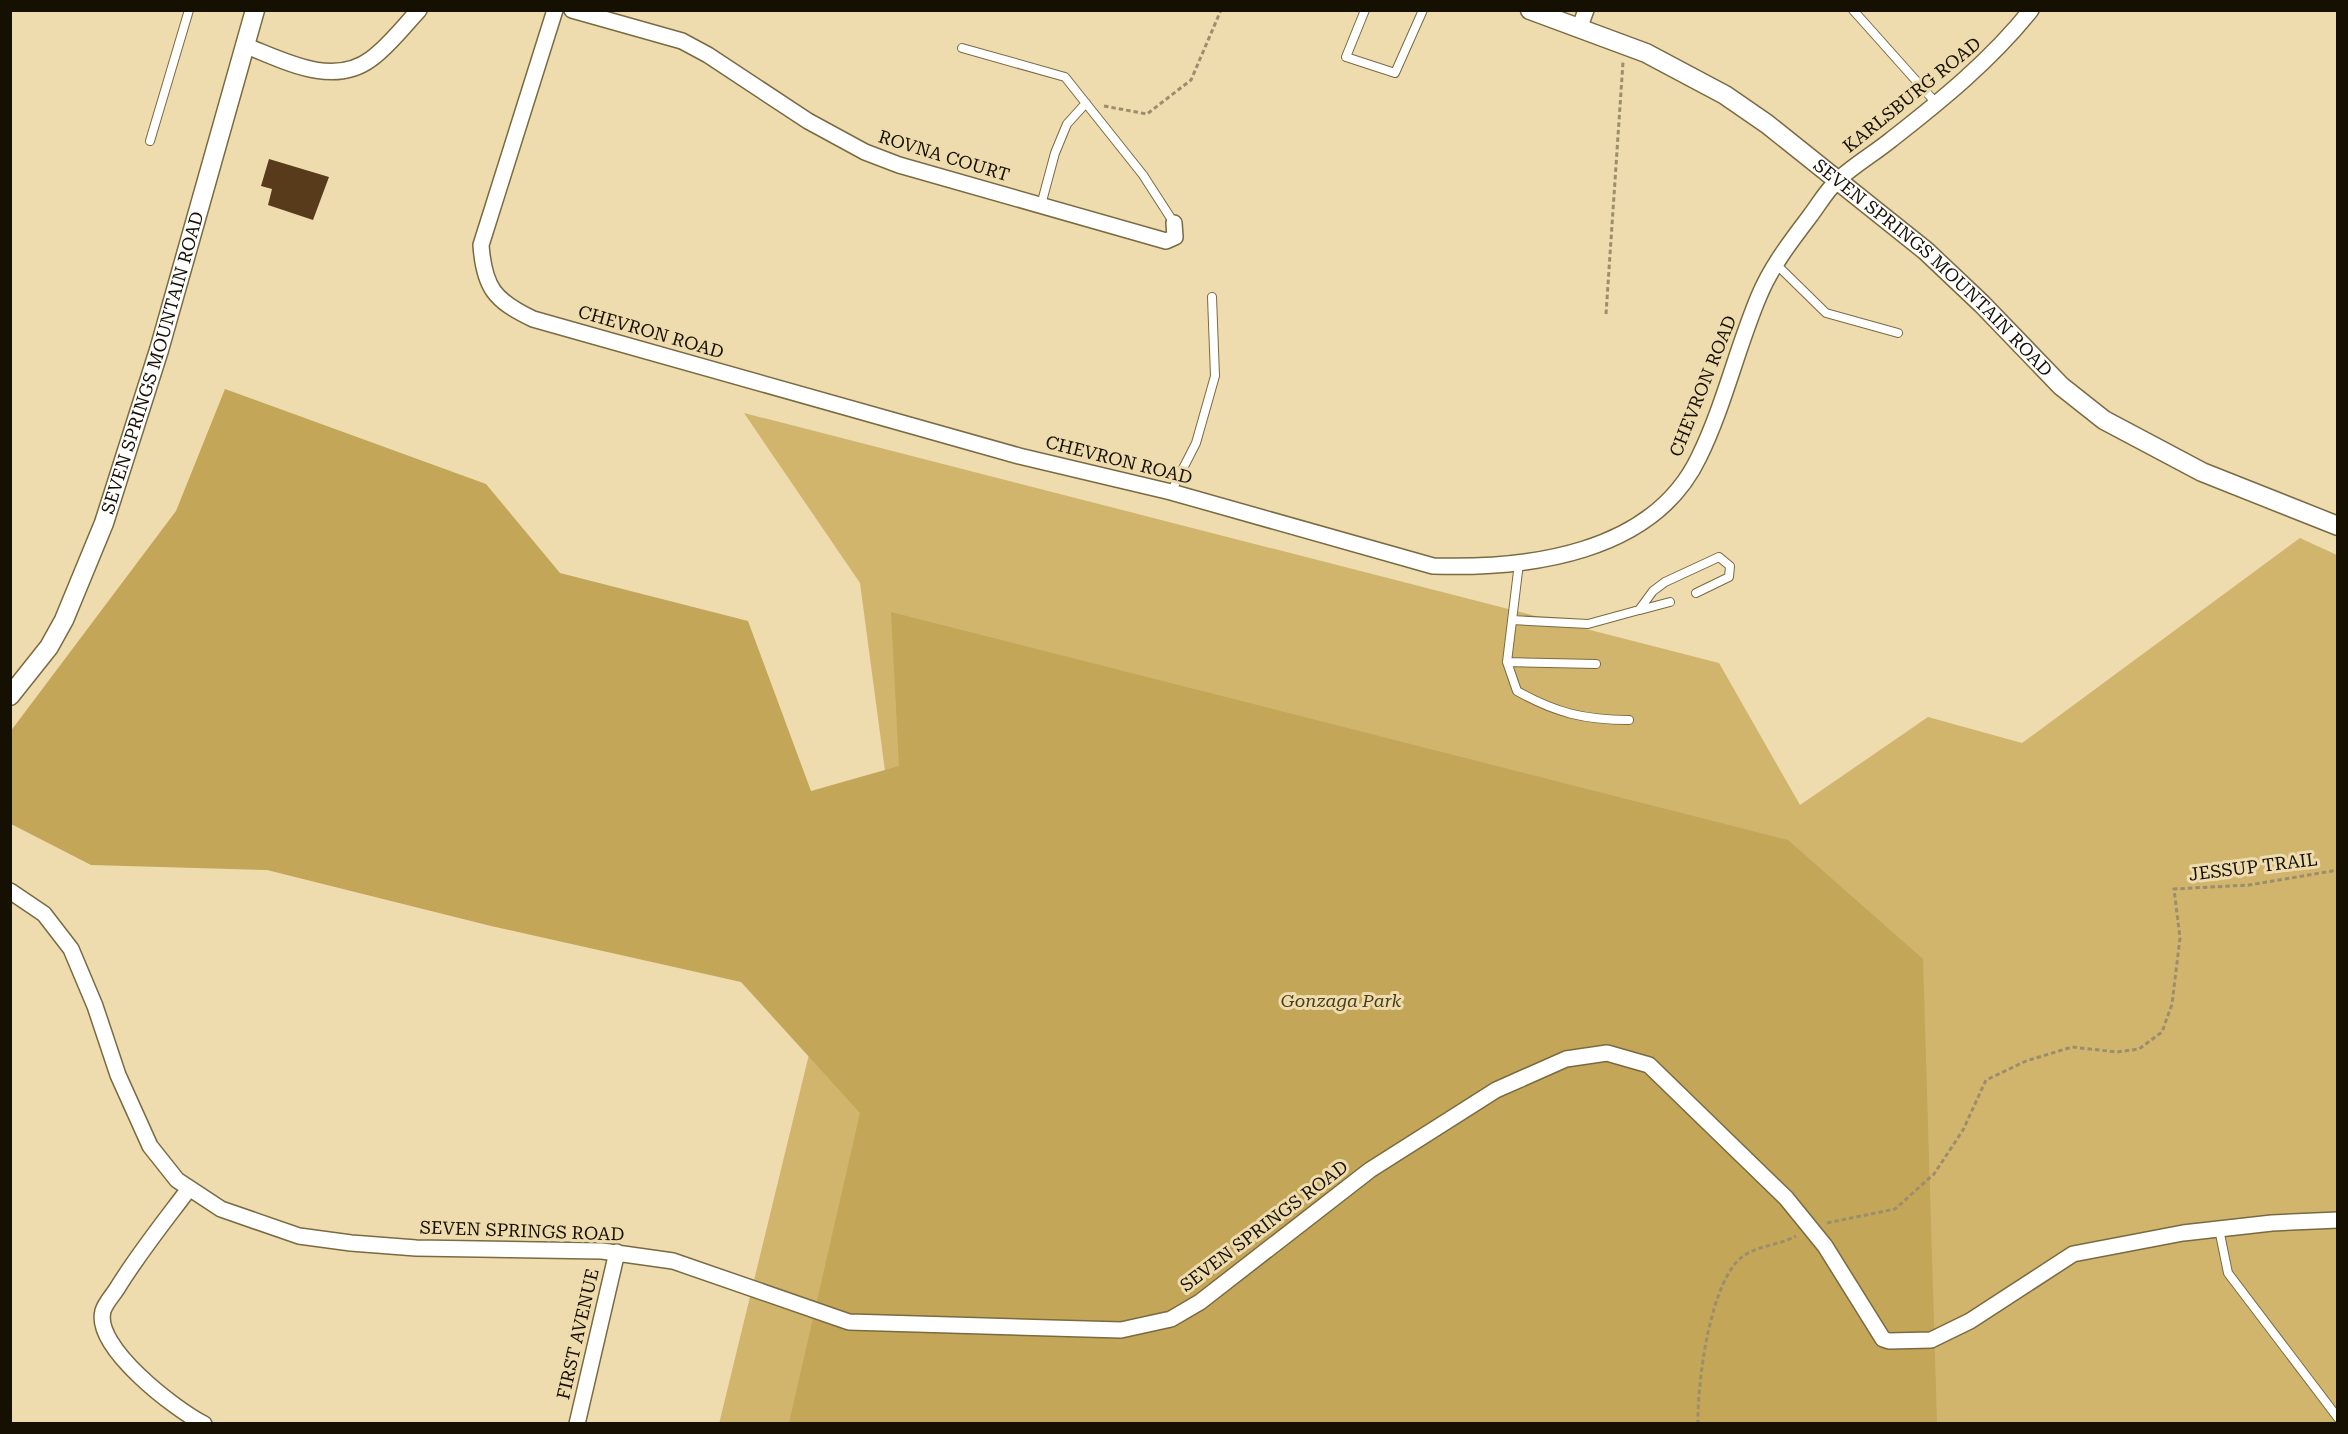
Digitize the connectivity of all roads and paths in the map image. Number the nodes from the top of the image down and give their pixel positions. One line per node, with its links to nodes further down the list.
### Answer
1 (189, 10): 19 (lane)
2 (255, 10): 14 (street, SEVEN SPRINGS MOUNTAIN ROAD)
3 (419, 10): 14 (street)
4 (555, 10): 27 (street, CHEVRON ROAD)
5 (572, 10): 21 (street, ROVNA COURT)
6 (1221, 10): 17 (path)
7 (1365, 10): 8 (lane)
8 (1423, 10)
9 (1530, 10): 13 (street, SEVEN SPRINGS MOUNTAIN ROAD)
10 (1586, 10): 13 (street)
11 (1853, 10): 18 (lane)
12 (2031, 10): 18 (street, KARLSBURG ROAD)
13 (1579, 29): 15 (street, SEVEN SPRINGS MOUNTAIN ROAD)
14 (244, 45): 36 (street, SEVEN SPRINGS MOUNTAIN ROAD)
15 (1624, 45): 20 (street, SEVEN SPRINGS MOUNTAIN ROAD); 25 (path)
16 (962, 48): 17 (lane)
17 (1086, 103): 21 (lane); 22 (lane)
18 (1936, 103): 20 (street, KARLSBURG ROAD)
19 (150, 141)
20 (1838, 180): 23 (street, CHEVRON ROAD); 28 (street, SEVEN SPRINGS MOUNTAIN ROAD)
21 (1041, 206): 22 (street, ROVNA COURT)
22 (1174, 223)
23 (1776, 264): 26 (lane); 29 (street, CHEVRON ROAD)
24 (1212, 297): 27 (lane)
25 (1606, 314)
26 (1898, 333)
27 (1171, 492): 29 (street, CHEVRON ROAD)
28 (2337, 526)
29 (1520, 563): 33 (lane)
30 (1696, 593): 32 (lane)
31 (1670, 602): 32 (lane)
32 (1640, 610): 33 (lane)
33 (1512, 620): 34 (lane)
34 (1507, 662): 35 (lane); 37 (lane)
35 (1596, 664)
36 (10, 696)
37 (1629, 720)
38 (2337, 870): 42 (path, JESSUP TRAIL)
39 (10, 891): 40 (street, SEVEN SPRINGS ROAD)
40 (188, 1190): 44 (street, SEVEN SPRINGS ROAD); 46 (street)
41 (2337, 1220): 43 (street, SEVEN SPRINGS ROAD)
42 (1812, 1227): 43 (street, SEVEN SPRINGS ROAD); 44 (street, SEVEN SPRINGS ROAD); 48 (path, JESSUP TRAIL)
43 (2219, 1229): 45 (lane)
44 (617, 1252): 47 (street, FIRST AVENUE)
45 (2337, 1418)
46 (204, 1424)
47 (577, 1424)
48 (1698, 1424)

